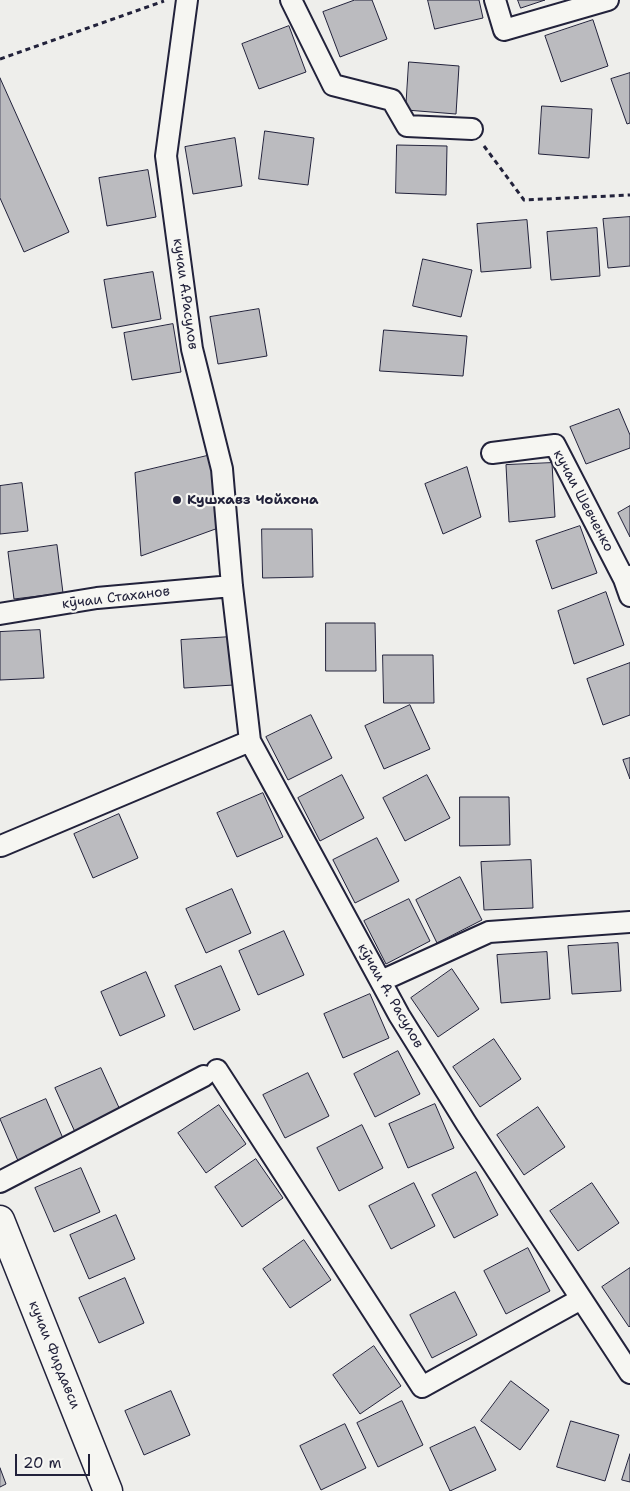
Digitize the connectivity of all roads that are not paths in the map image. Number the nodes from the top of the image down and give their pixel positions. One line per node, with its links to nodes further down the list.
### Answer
1 (187, 0): 8 (street, кучаи А.Расулов)
2 (291, 0): 5 (street)
3 (495, 0): 4 (street)
4 (608, 0)
5 (472, 129)
6 (492, 454): 7 (street, кучаи Шевченко)
7 (628, 583)
8 (232, 586): 9 (street, кӯчаи Стаханов); 10 (street, кӯчаи А. Расулов)
9 (0, 614)
10 (250, 742): 11 (street); 13 (street, кӯчаи А. Расулов)
11 (1, 846)
12 (630, 922): 13 (street)
13 (381, 981): 16 (street, кӯчаи А. Расулов)
14 (0, 1182): 16 (street)
15 (0, 1220): 18 (street, кучаи Фирдавси)
16 (581, 1299): 17 (street, кӯчаи А. Расулов)
17 (630, 1373)
18 (108, 1491)

